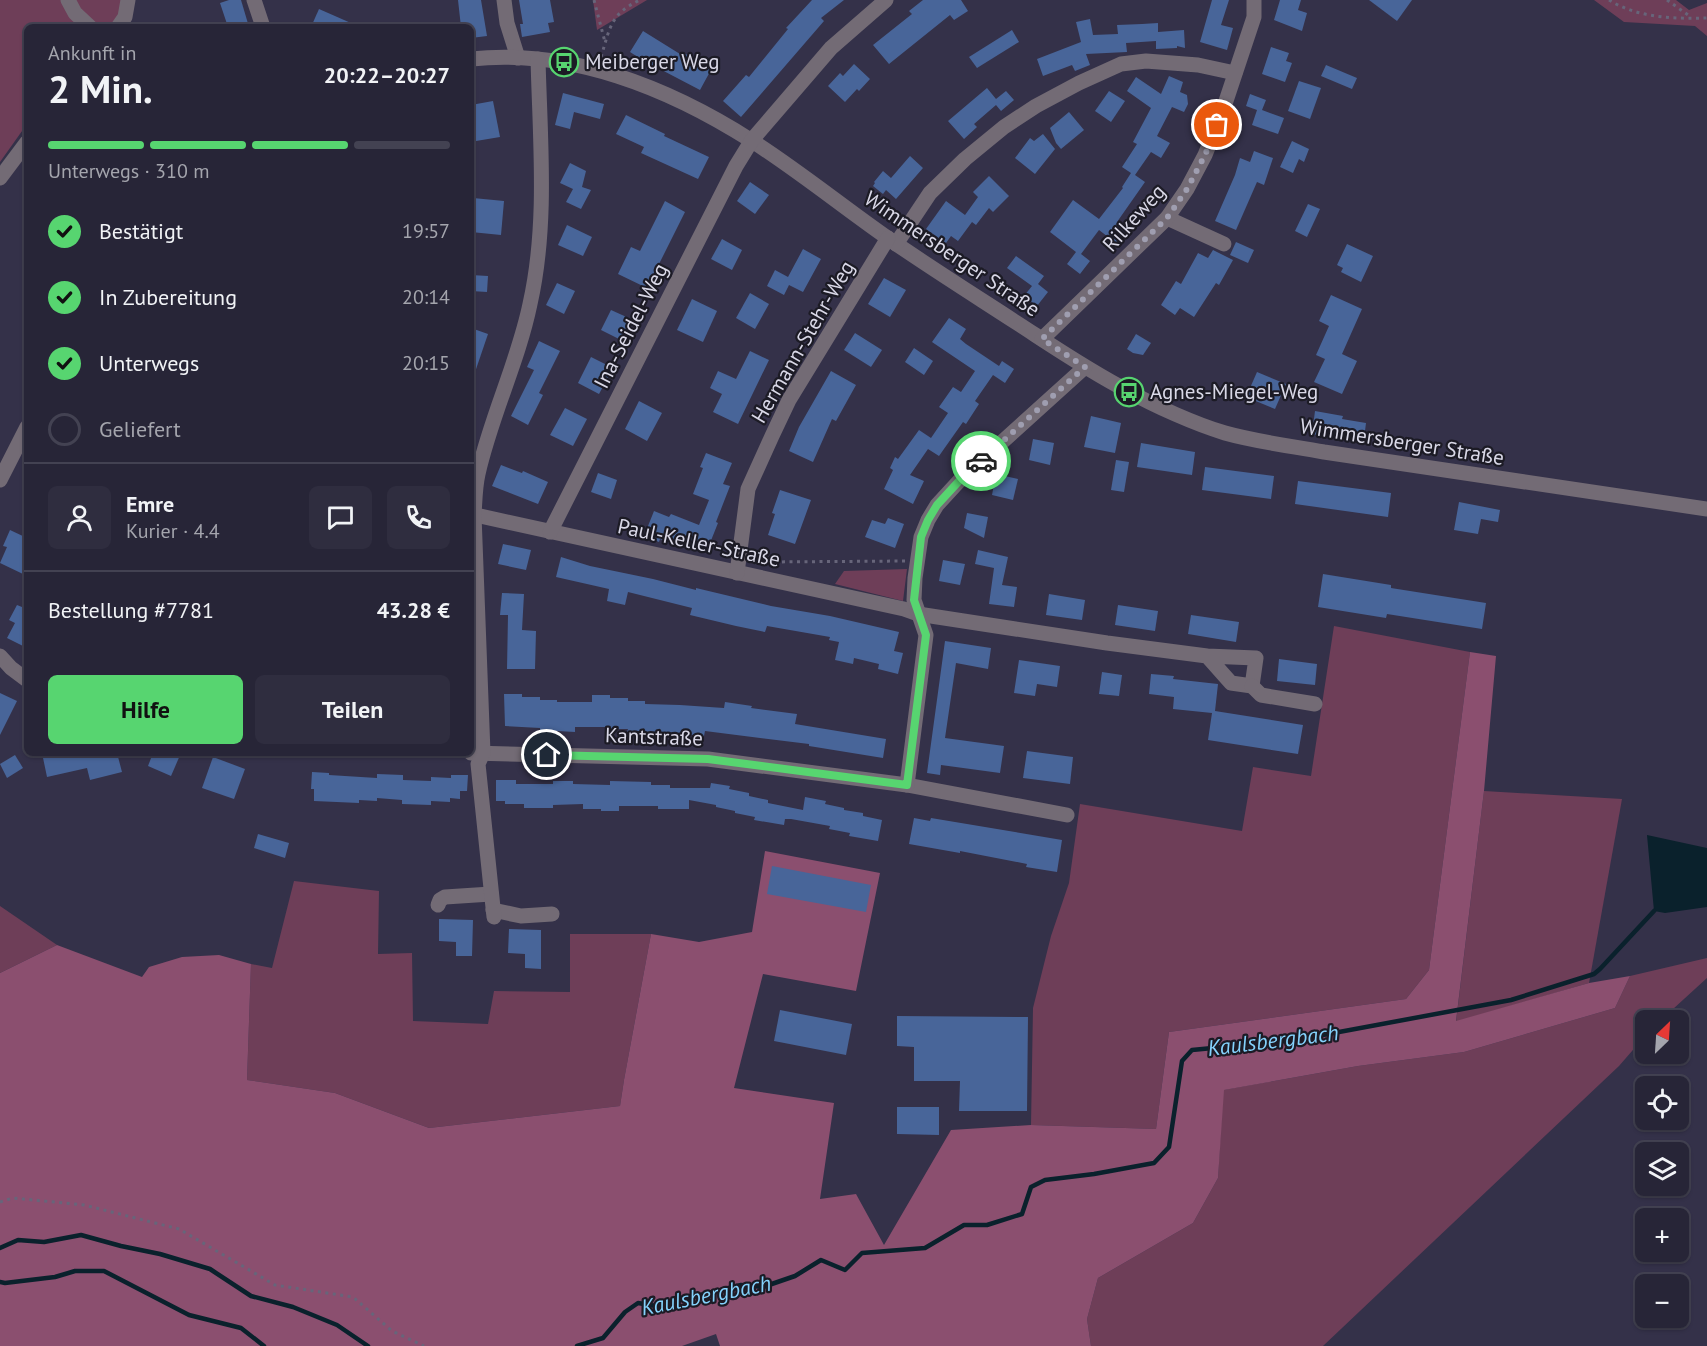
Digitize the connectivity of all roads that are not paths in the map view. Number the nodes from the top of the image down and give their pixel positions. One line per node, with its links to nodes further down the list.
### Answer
1 (68, 0): 7 (street)
2 (128, 0): 8 (street)
3 (254, 0): 9 (street)
4 (504, 0): 10 (street)
5 (886, 0): 14 (street, Ina-Seidel-Weg)
6 (1254, 0): 13 (street, Rilkeweg)
7 (87, 24)
8 (120, 24)
9 (263, 24)
10 (518, 58): 11 (street, Wimmersberger Straße); 12 (street, Wimmersberger Straße)
11 (474, 59)
12 (538, 59): 14 (street, Wimmersberger Straße); 24 (street)
13 (1235, 73): 17 (street, Rilkeweg); 18 (street, Hermann-Stehr-Weg)
14 (752, 140): 18 (street, Wimmersberger Straße); 27 (street, Ina-Seidel-Weg)
15 (24, 146): 16 (street)
16 (0, 178)
17 (1167, 218): 19 (street); 20 (street, Rilkeweg)
18 (892, 241): 20 (street, Wimmersberger Straße); 28 (street, Hermann-Stehr-Weg)
19 (1224, 244)
20 (1042, 339): 21 (street, Wimmersberger Straße)
21 (1085, 367): 25 (street, Wimmersberger Straße); 30 (street)
22 (24, 433): 23 (street)
23 (0, 480)
24 (474, 506)
25 (1707, 509)
26 (474, 514): 27 (street, Paul-Keller-Straße)
27 (549, 532): 28 (street, Paul-Keller-Straße)
28 (738, 568): 30 (street, Paul-Keller-Straße)
29 (474, 574): 36 (street)
30 (918, 614): 32 (street); 37 (street)
31 (0, 656): 33 (street)
32 (1207, 656): 34 (street); 34 (street)
33 (24, 678)
34 (1252, 686): 35 (street)
35 (1315, 704)
36 (477, 753): 37 (street, Kantstraße); 39 (street)
37 (907, 785): 38 (street, Kantstraße)
38 (1067, 814)
39 (491, 894): 40 (street); 41 (street)
40 (438, 905)
41 (552, 914)

